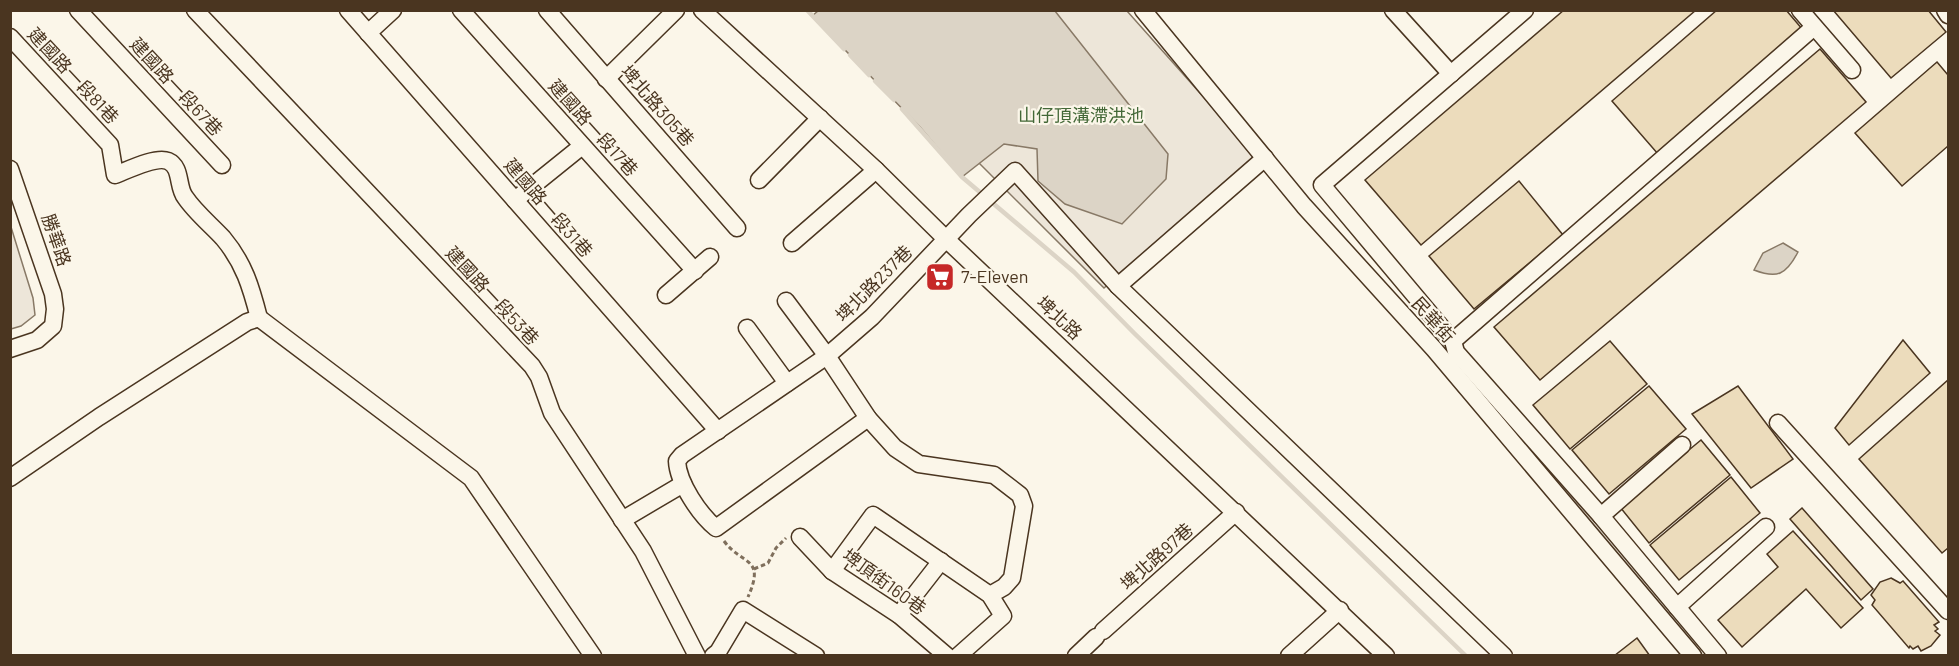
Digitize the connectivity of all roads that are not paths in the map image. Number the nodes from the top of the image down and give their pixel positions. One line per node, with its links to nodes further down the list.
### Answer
1 (78, 10): 24 (street, 建國路一段67巷)
2 (195, 10): 51 (street, 建國路一段53巷)
3 (348, 10): 16 (street, 建國路一段31巷)
4 (393, 10): 16 (street)
5 (461, 10): 22 (street, 建國路一段17巷)
6 (547, 10): 20 (street, 埤北路305巷)
7 (676, 10): 20 (street)
8 (702, 10): 21 (street, 埤北路)
9 (1143, 10): 23 (street, 民華街)
10 (1393, 10): 19 (street)
11 (1525, 10): 19 (street)
12 (1800, 10): 15 (street)
13 (1945, 10): 14 (street)
14 (1948, 15)
15 (1814, 27): 18 (street); 39 (street)
16 (368, 33): 28 (street, 建國路一段31巷)
17 (10, 37): 37 (street, 建國路一段81巷)
18 (1851, 70)
19 (1451, 74): 39 (street)
20 (606, 78): 29 (street, 埤北路305巷)
21 (820, 118): 26 (street, 埤北路); 27 (street)
22 (582, 146): 28 (street); 33 (street, 建國路一段17巷)
23 (1265, 158): 34 (street); 71 (street, 民華街)
24 (222, 165)
25 (10, 169): 40 (street, 勝華路)
26 (876, 170): 30 (street, 埤北路); 31 (street)
27 (759, 180)
28 (515, 200): 45 (street, 建國路一段31巷)
29 (737, 228)
30 (946, 238): 34 (street, 埤北路237巷); 41 (street, 埤北路237巷); 49 (street, 埤北路)
31 (792, 243)
32 (710, 257): 33 (street)
33 (695, 271): 35 (street)
34 (1118, 286): 70 (street)
35 (666, 295)
36 (786, 301): 41 (street)
37 (259, 318): 47 (street); 61 (street)
38 (747, 328): 42 (street)
39 (1453, 340): 50 (street)
40 (10, 349)
41 (827, 356): 42 (street, 埤北路237巷); 43 (street)
42 (787, 383): 45 (street, 埤北路237巷)
43 (868, 418): 48 (street); 56 (street)
44 (1778, 423): 59 (street)
45 (718, 430): 48 (street, 埤北路237巷)
46 (1682, 445): 50 (street)
47 (10, 478)
48 (683, 484): 51 (street)
49 (1236, 512): 58 (street, 埤北路); 67 (street, 埤北路97巷)
50 (1601, 516): 57 (street)
51 (622, 520): 62 (street, 建國路一段53巷)
52 (1766, 527): 57 (street)
53 (800, 537): 55 (street, 埤頂街160巷)
54 (941, 561): 55 (street); 56 (street); 60 (street)
55 (832, 571): 60 (street, 埤頂街160巷)
56 (990, 595): 66 (street)
57 (1677, 607): 72 (street)
58 (1340, 610): 68 (street); 69 (street, 埤北路)
59 (1948, 611)
60 (899, 615): 65 (street, 埤頂街160巷)
61 (593, 656)
62 (697, 656)
63 (713, 656): 64 (street)
64 (816, 656)
65 (947, 656)
66 (958, 656)
67 (1076, 656)
68 (1290, 656)
69 (1386, 656)
70 (1504, 656)
71 (1692, 656)
72 (1718, 656)

